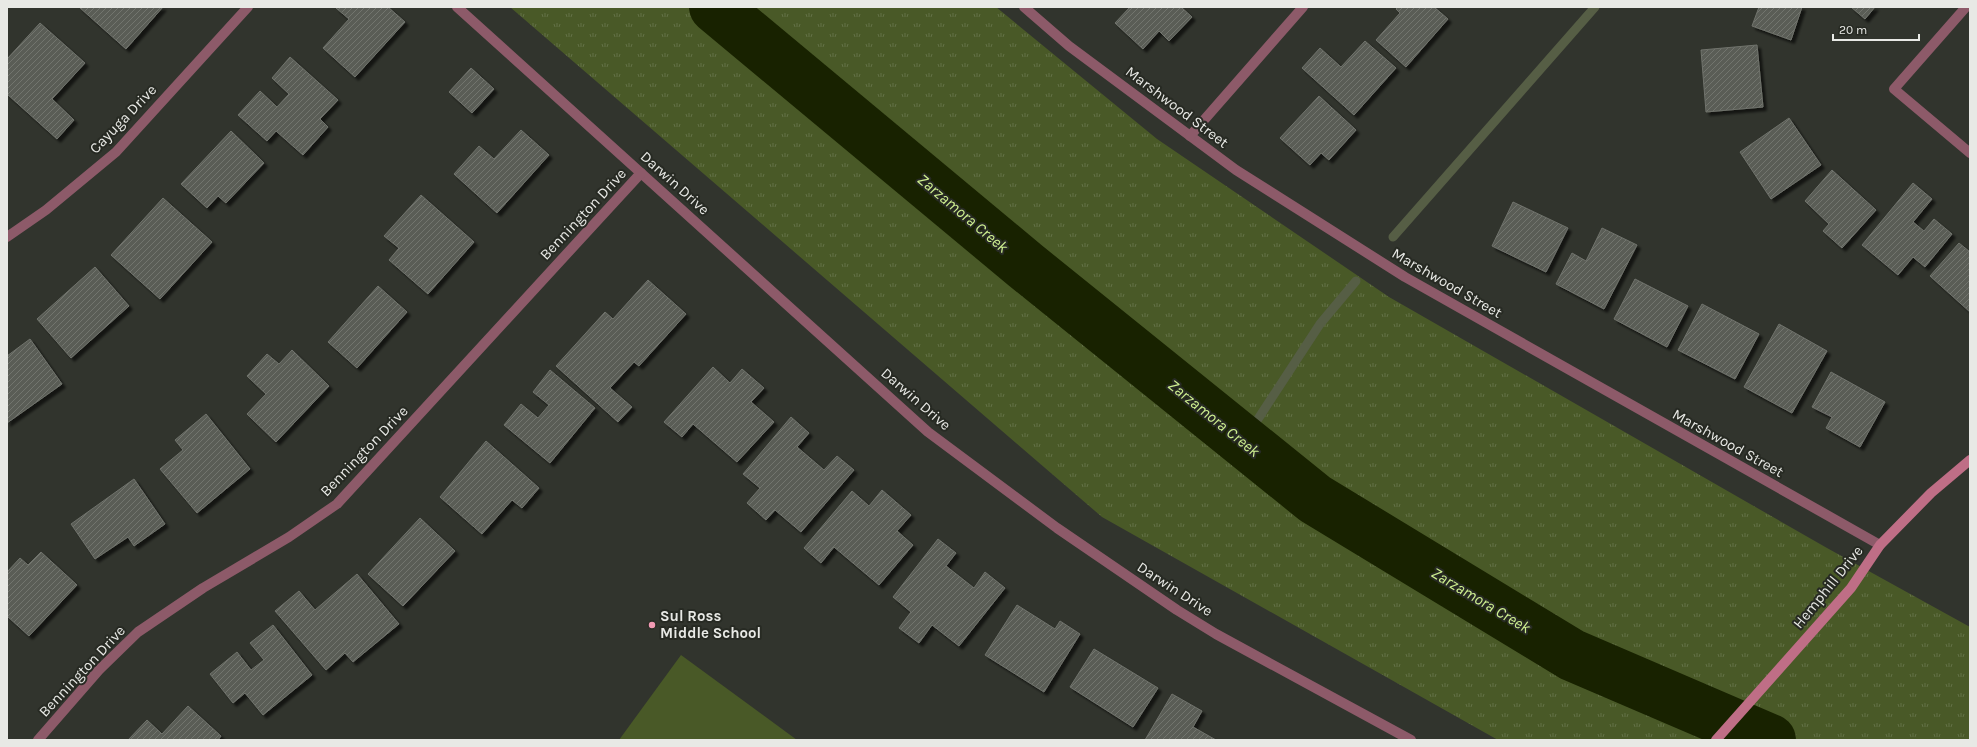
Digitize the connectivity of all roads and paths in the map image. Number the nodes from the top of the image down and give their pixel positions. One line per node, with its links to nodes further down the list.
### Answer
1 (248, 7): 9 (street, Cayuga Drive)
2 (457, 7): 8 (street, Darwin Drive)
3 (1024, 7): 6 (street, Marshwood Street)
4 (1303, 7): 6 (street)
5 (1966, 7): 7 (street)
6 (1190, 136): 11 (street, Marshwood Street)
7 (1970, 153)
8 (641, 173): 12 (street, Bennington Drive); 13 (street, Darwin Drive)
9 (7, 237)
10 (1970, 460): 11 (street, Hemphill Drive)
11 (1880, 545): 14 (street, Hemphill Drive)
12 (38, 740)
13 (1411, 740)
14 (1716, 740)

